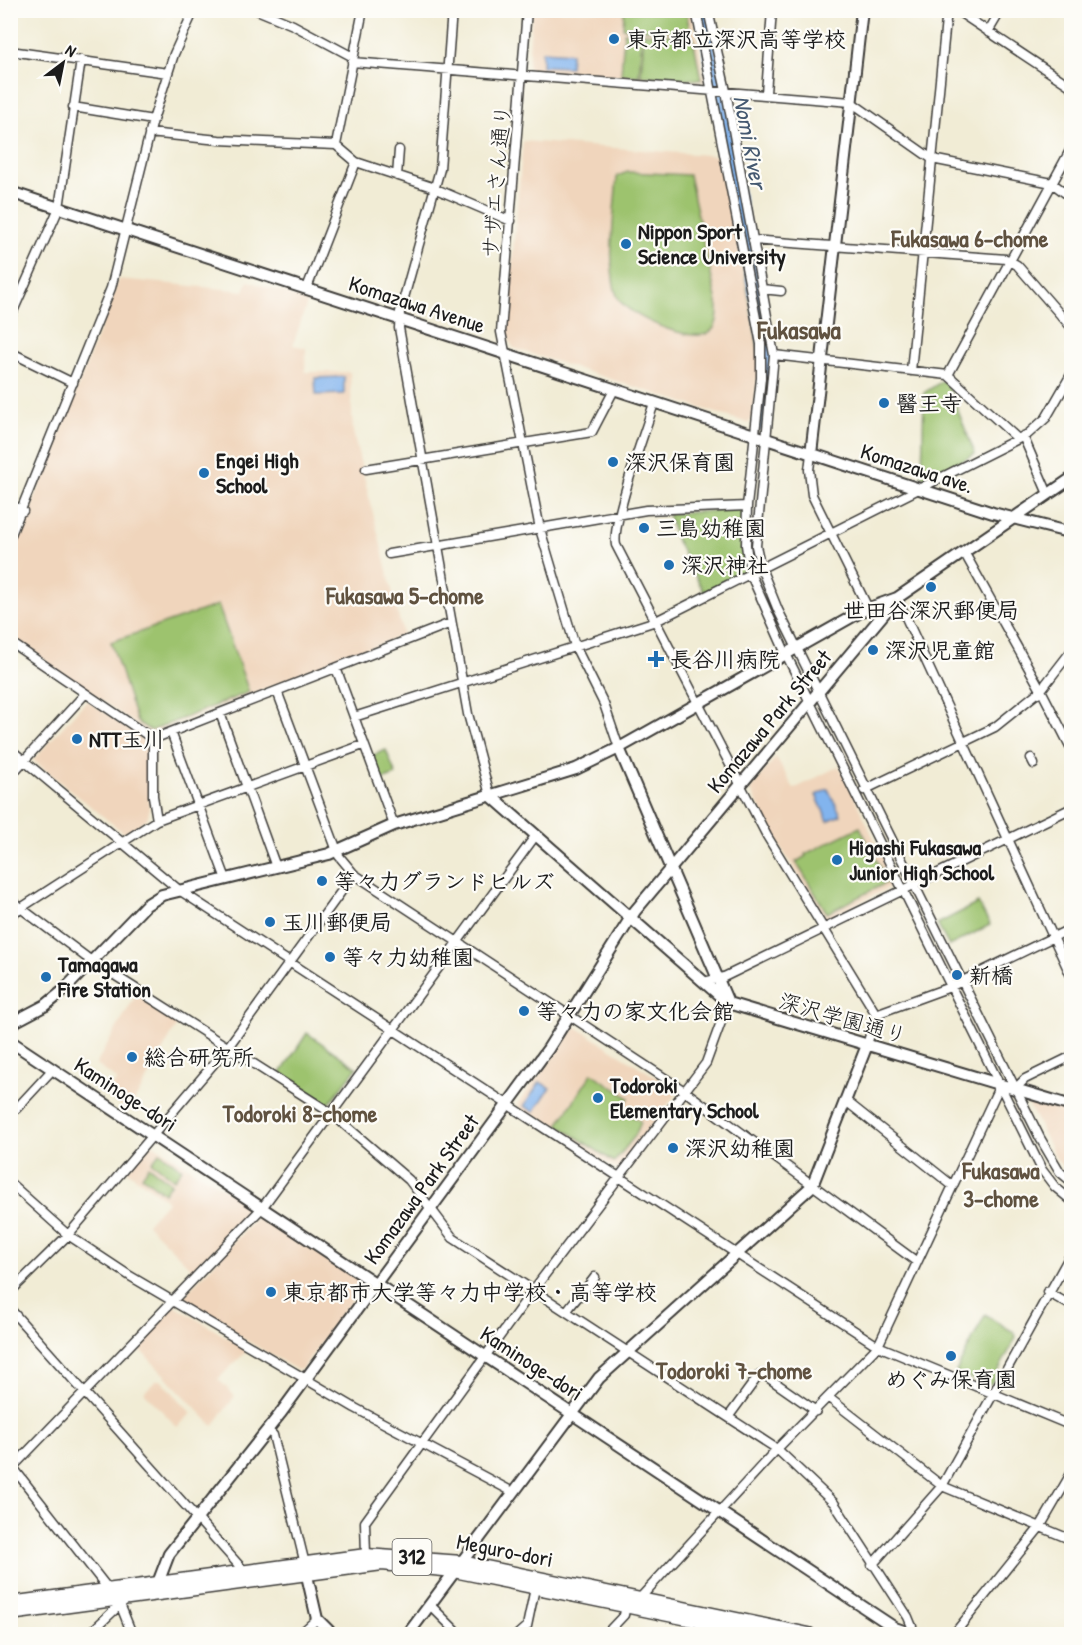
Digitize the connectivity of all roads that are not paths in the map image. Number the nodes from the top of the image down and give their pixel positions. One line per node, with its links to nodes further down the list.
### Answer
1 (194, 10): 18 (street)
2 (257, 10): 15 (street)
3 (363, 10): 15 (street)
4 (452, 10): 17 (street)
5 (527, 10): 19 (street, サザエさん通り)
6 (696, 10): 21 (street)
7 (708, 10): 21 (street)
8 (772, 10): 22 (street)
9 (862, 10): 23 (street)
10 (947, 10): 30 (street)
11 (956, 10): 13 (street)
12 (1001, 10): 13 (street)
13 (988, 32): 20 (street)
14 (10, 51): 16 (street)
15 (353, 59): 17 (street); 27 (street)
16 (81, 60): 18 (street); 24 (street)
17 (449, 70): 19 (street); 34 (street)
18 (168, 73): 25 (street)
19 (522, 75): 21 (street); 38 (street, サザエさん通り)
20 (1071, 87)
21 (718, 91): 22 (street); 40 (street); 60 (street)
22 (766, 93): 23 (street)
23 (851, 102): 30 (street); 41 (street)
24 (73, 106): 25 (street); 37 (street)
25 (153, 120): 26 (street)
26 (149, 133): 27 (street); 39 (street)
27 (336, 145): 31 (street)
28 (1071, 147): 33 (street)
29 (399, 150): 32 (street)
30 (932, 159): 33 (street); 42 (street)
31 (356, 162): 32 (street); 44 (street)
32 (397, 176): 34 (street)
33 (1052, 183): 36 (street); 43 (street)
34 (434, 190): 38 (street); 48 (street)
35 (10, 192): 37 (street, Komazawa Avenue)
36 (1071, 198)
37 (59, 208): 39 (street, Komazawa Avenue); 47 (street)
38 (511, 221): 51 (street, サザエさん通り)
39 (126, 230): 44 (street, Komazawa Avenue); 57 (street)
40 (753, 240): 41 (street); 45 (street)
41 (835, 247): 42 (street); 53 (street)
42 (923, 254): 43 (street); 54 (street)
43 (1011, 261): 49 (street); 56 (street)
44 (307, 288): 48 (street, Komazawa Avenue)
45 (762, 289): 46 (street); 52 (street)
46 (781, 291)
47 (10, 318)
48 (399, 320): 51 (street, Komazawa Avenue); 65 (street)
49 (1071, 328)
50 (10, 352): 57 (street)
51 (506, 353): 58 (street, Komazawa Avenue); 63 (street, サザエさん通り)
52 (774, 355): 53 (street); 62 (street)
53 (822, 360): 54 (street); 64 (street)
54 (911, 371): 56 (street)
55 (1071, 374): 61 (street)
56 (948, 375): 61 (street)
57 (73, 383): 72 (street)
58 (614, 390): 59 (street, Komazawa Avenue); 63 (street)
59 (654, 403): 60 (street, Komazawa Avenue); 73 (street)
60 (756, 436): 62 (street, Komazawa Avenue); 71 (street)
61 (1021, 438): 68 (street); 69 (street)
62 (768, 440): 64 (street, Komazawa Avenue); 82 (street)
63 (524, 445): 65 (street); 75 (street, サザエさん通り)
64 (811, 454): 68 (street, Komazawa ave.); 76 (street)
65 (423, 460): 66 (street); 79 (street)
66 (366, 469)
67 (1071, 478): 69 (street)
68 (918, 489): 74 (street, Komazawa ave.); 76 (street)
69 (1048, 494): 74 (street)
70 (10, 504): 72 (street)
71 (747, 506): 73 (street); 83 (street)
72 (23, 511): 78 (street)
73 (620, 515): 75 (street); 86 (street)
74 (1011, 518): 77 (street); 80 (street)
75 (540, 529): 79 (street); 89 (street, サザエさん通り)
76 (830, 533): 82 (street); 85 (street)
77 (1071, 533)
78 (10, 537)
79 (438, 546): 81 (street); 87 (street)
80 (964, 552): 84 (street); 95 (street)
81 (389, 554)
82 (761, 568): 83 (street); 90 (street)
83 (750, 573): 86 (street); 92 (street)
84 (897, 598): 85 (street); 97 (street, Komazawa Park Street); 105 (street)
85 (868, 608): 90 (street)
86 (656, 621): 89 (street); 99 (street)
87 (451, 623): 93 (street); 94 (street)
88 (10, 642): 98 (street)
89 (576, 646): 94 (street); 107 (street, サザエさん通り)
90 (797, 648): 92 (street); 97 (street)
91 (1071, 650): 95 (street)
92 (786, 654): 99 (street); 100 (street)
93 (336, 668): 96 (street); 102 (street)
94 (462, 682): 102 (street); 117 (street)
95 (1041, 690): 105 (street); 109 (street)
96 (278, 691): 101 (street); 111 (street)
97 (820, 692): 100 (street, Komazawa Park Street); 115 (street)
98 (85, 694): 104 (street); 110 (street)
99 (699, 702): 107 (street); 113 (street)
100 (811, 702): 113 (street, Komazawa Park Street); 116 (street)
101 (220, 713): 103 (street); 114 (street)
102 (354, 717): 106 (street)
103 (171, 732): 104 (street); 118 (street)
104 (153, 740): 120 (street)
105 (965, 741): 115 (street); 123 (street)
106 (363, 745): 111 (street); 121 (street)
107 (619, 748): 117 (street); 127 (street)
108 (10, 749): 110 (street)
109 (1071, 750)
110 (24, 761): 112 (street); 124 (street)
111 (305, 766): 114 (street); 125 (street)
112 (10, 776)
113 (741, 785): 127 (street, Komazawa Park Street); 137 (street)
114 (247, 787): 118 (street); 126 (street)
115 (867, 788): 116 (street); 130 (street)
116 (856, 793): 131 (street)
117 (490, 795): 121 (street); 122 (street, 深沢学園通り)
118 (198, 805): 120 (street); 129 (street)
119 (1071, 808): 123 (street)
120 (157, 820): 124 (street)
121 (394, 825): 125 (street)
122 (536, 835): 136 (street, 深沢学園通り); 140 (street)
123 (1006, 839): 130 (street); 139 (street)
124 (124, 842): 132 (street); 134 (street)
125 (337, 851): 126 (street); 128 (street)
126 (276, 867): 129 (street)
127 (670, 869): 136 (street, Komazawa Park Street); 143 (street)
128 (354, 874): 140 (street); 142 (street)
129 (226, 879): 132 (street)
130 (915, 883): 131 (street); 145 (street)
131 (904, 889): 137 (street); 147 (street)
132 (179, 890): 141 (street); 142 (street)
133 (10, 900): 134 (street)
134 (22, 908): 135 (street); 141 (street)
135 (10, 915)
136 (631, 918): 146 (street, 深沢学園通り); 150 (street, Komazawa Park Street)
137 (824, 928): 143 (street); 149 (street)
138 (1071, 928): 139 (street)
139 (1054, 937): 144 (street); 145 (street)
140 (458, 942): 150 (street); 152 (street)
141 (92, 960): 151 (street); 155 (street)
142 (290, 962): 152 (street); 155 (street)
143 (718, 978): 146 (street); 148 (street)
144 (1071, 978)
145 (964, 980): 147 (street); 159 (street)
146 (704, 982): 148 (street, 深沢学園通り)
147 (950, 987): 149 (street); 158 (street)
148 (728, 1004): 154 (street, 深沢学園通り); 160 (street)
149 (876, 1014): 154 (street)
150 (570, 1016): 160 (street); 162 (street, Komazawa Park Street)
151 (10, 1024)
152 (393, 1029): 162 (street); 165 (street)
153 (10, 1041): 157 (street, Kaminoge-dori)
154 (867, 1045): 158 (street, 深沢学園通り); 161 (street)
155 (228, 1047): 165 (street); 166 (street)
156 (1071, 1056): 159 (street)
157 (53, 1069): 164 (street); 166 (street, Kaminoge-dori)
158 (1000, 1085): 159 (street, 深沢学園通り); 171 (street); 172 (street)
159 (1016, 1089): 163 (street, 深沢学園通り); 168 (street)
160 (686, 1092): 167 (street); 170 (street)
161 (846, 1101): 170 (street); 171 (street)
162 (507, 1104): 167 (street); 174 (street, Komazawa Park Street)
163 (1071, 1106)
164 (10, 1110)
165 (331, 1113): 173 (street); 174 (street)
166 (153, 1135): 173 (street, Kaminoge-dori); 175 (street)
167 (619, 1178): 176 (street); 181 (street)
168 (1071, 1182)
169 (10, 1183): 175 (street)
170 (812, 1186): 176 (street); 178 (street)
171 (953, 1186): 178 (street)
172 (1071, 1201)
173 (262, 1208): 180 (street, Kaminoge-dori); 184 (street)
174 (430, 1209): 180 (street, Komazawa Park Street); 181 (street)
175 (68, 1235): 182 (street); 184 (street)
176 (738, 1254): 188 (street); 189 (street)
177 (1070, 1256): 183 (street)
178 (917, 1262): 188 (street)
179 (595, 1277): 187 (street)
180 (376, 1284): 190 (street, Kaminoge-dori); 191 (street, Komazawa Park Street)
181 (534, 1289): 187 (street); 190 (street)
182 (10, 1292)
183 (1048, 1293): 185 (street); 193 (street)
184 (173, 1301): 191 (street); 192 (street)
185 (1071, 1306)
186 (10, 1309): 192 (street)
187 (567, 1311): 189 (street)
188 (878, 1346): 193 (street); 194 (street)
189 (629, 1351): 196 (street); 197 (street)
190 (486, 1356): 196 (street, Kaminoge-dori); 200 (street)
191 (305, 1380): 199 (street, Komazawa Park Street); 200 (street)
192 (85, 1392): 202 (street); 207 (street)
193 (993, 1394): 198 (street); 204 (street)
194 (829, 1398): 195 (street); 204 (street)
195 (816, 1411): 197 (street); 201 (street)
196 (571, 1412): 205 (street); 206 (street, Kaminoge-dori)
197 (729, 1416): 201 (street)
198 (1071, 1426)
199 (267, 1430): 207 (street, Komazawa Park Street); 213 (street)
200 (422, 1444): 205 (street); 210 (street)
201 (777, 1449): 206 (street); 211 (street)
202 (11, 1467): 218 (street)
203 (1071, 1472): 208 (street)
204 (942, 1486): 208 (street); 211 (street)
205 (513, 1492): 212 (street)
206 (719, 1512): 219 (street); 225 (street, Kaminoge-dori)
207 (198, 1519): 214 (street); 217 (street, Komazawa Park Street)
208 (1040, 1527): 209 (street); 236 (street)
209 (1071, 1540)
210 (366, 1555): 212 (main road, Meguro-dori / 312); 213 (main road, Meguro-dori / 312)
211 (872, 1565): 225 (street)
212 (458, 1566): 213 (main road, Meguro-dori / 312); 216 (main road, Meguro-dori / 312); 219 (main road, Meguro-dori / 312); 221 (street)
213 (306, 1570): 214 (main road, Meguro-dori / 312); 217 (main road, Meguro-dori / 312); 224 (street)
214 (245, 1572): 217 (main road, Meguro-dori / 312)
215 (139, 1587): 217 (main road, Meguro-dori / 312); 218 (main road, Meguro-dori / 312); 218 (street)
216 (535, 1588): 222 (main road, Meguro-dori / 312); 232 (street)
217 (156, 1589): 218 (main road, Meguro-dori / 312)
218 (118, 1598): 220 (main road, Meguro-dori / 312); 223 (main road, Meguro-dori / 312); 226 (street); 227 (street)
219 (640, 1598): 235 (main road, Meguro-dori / 312)
220 (10, 1603)
221 (430, 1605): 230 (street); 231 (street)
222 (626, 1606): 233 (street); 234 (main road, Meguro-dori / 312)
223 (10, 1614)
224 (317, 1619): 228 (street); 229 (street)
225 (908, 1634)
226 (89, 1635)
227 (132, 1635)
228 (300, 1635)
229 (332, 1635)
230 (408, 1635)
231 (459, 1635)
232 (518, 1635)
233 (606, 1635)
234 (761, 1635)
235 (809, 1635)
236 (954, 1635)

